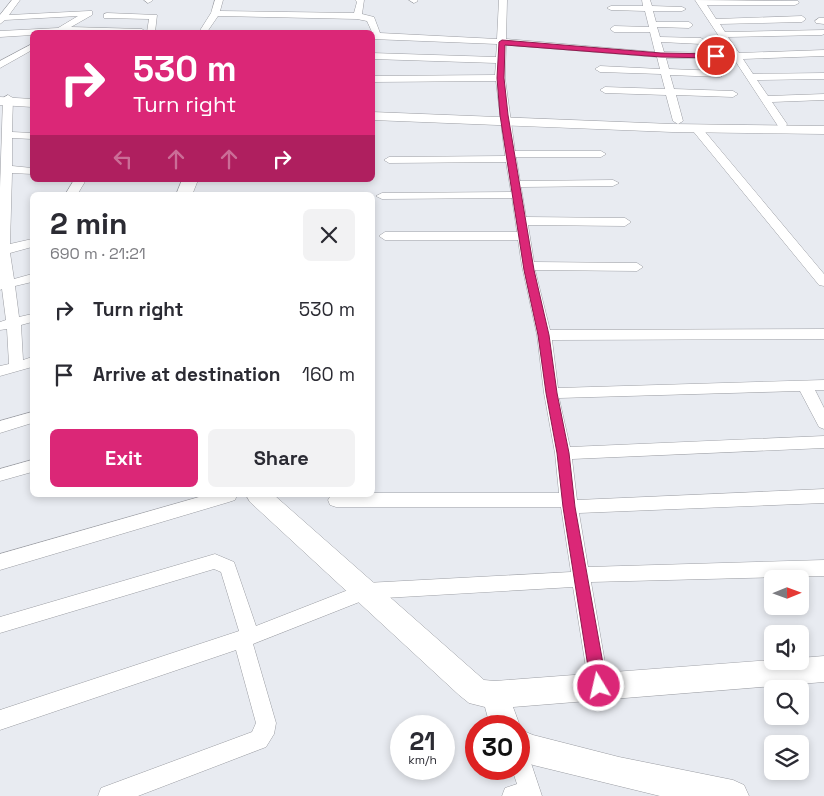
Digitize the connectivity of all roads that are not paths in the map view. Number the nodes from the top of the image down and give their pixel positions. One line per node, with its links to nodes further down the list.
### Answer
1 (6, 0): 9 (street)
2 (16, 0): 16 (street)
3 (219, 0): 13 (street)
4 (359, 0): 14 (street)
5 (503, 0): 31 (street)
6 (700, 2): 7 (street); 17 (street)
7 (795, 3)
8 (648, 4): 10 (street); 11 (street); 24 (street)
9 (0, 8)
10 (610, 8)
11 (682, 10)
12 (88, 11): 16 (street); 20 (street); 21 (street)
13 (215, 13): 14 (street); 22 (street)
14 (356, 16): 23 (street)
15 (802, 19): 17 (street)
16 (1, 20)
17 (712, 22): 28 (street)
18 (689, 25): 24 (street)
19 (614, 29): 24 (street)
20 (61, 30)
21 (152, 30)
22 (204, 30)
23 (374, 30)
24 (655, 31): 30 (street); 34 (street)
25 (822, 32): 28 (street)
26 (30, 33): 27 (street)
27 (0, 34)
28 (721, 34): 36 (street)
29 (375, 36): 31 (street)
30 (702, 41)
31 (502, 42): 34 (street); 37 (street)
32 (30, 48): 38 (street)
33 (824, 53): 36 (street)
34 (661, 55): 36 (street); 40 (street)
35 (375, 56): 37 (street)
36 (735, 56): 44 (street)
37 (502, 60): 43 (street)
38 (0, 65)
39 (600, 69): 40 (street)
40 (666, 72): 41 (street); 47 (street)
41 (720, 74)
42 (824, 76): 44 (street)
43 (500, 78): 45 (street); 55 (street)
44 (750, 78): 51 (street)
45 (375, 79)
46 (605, 90): 47 (street)
47 (671, 92): 48 (street); 56 (street)
48 (733, 94)
49 (824, 97): 51 (street)
50 (4, 100): 52 (street); 61 (street)
51 (765, 100): 57 (street)
52 (30, 101)
53 (375, 110): 55 (street)
54 (375, 116): 55 (street)
55 (505, 118): 56 (street); 59 (street); 64 (street)
56 (678, 121): 57 (street)
57 (782, 124): 58 (street)
58 (824, 124)
59 (697, 129): 60 (street); 79 (street)
60 (824, 130)
61 (7, 135): 62 (street); 66 (street)
62 (30, 136)
63 (601, 154): 64 (street)
64 (511, 156): 65 (street); 69 (street)
65 (389, 160)
66 (6, 169): 67 (street); 75 (street)
67 (30, 170)
68 (613, 183): 69 (street)
69 (516, 189): 70 (street); 72 (street)
70 (382, 196)
71 (624, 222): 72 (street)
72 (522, 228): 73 (street); 76 (street)
73 (385, 236)
74 (30, 243): 75 (street)
75 (2, 250): 80 (street)
76 (528, 266): 77 (street); 84 (street)
77 (637, 267)
78 (30, 278): 80 (street)
79 (824, 282)
80 (4, 285): 82 (street)
81 (30, 319): 82 (street)
82 (7, 325): 86 (street)
83 (824, 334): 84 (street)
84 (544, 335): 90 (street)
85 (30, 362): 86 (street)
86 (16, 366): 87 (street)
87 (0, 371)
88 (805, 385): 89 (street); 90 (street); 92 (street)
89 (824, 385)
90 (551, 393): 95 (street)
91 (30, 419): 93 (street)
92 (824, 423)
93 (0, 427)
94 (824, 442): 95 (street)
95 (563, 453): 102 (street)
96 (30, 467): 97 (street)
97 (0, 475)
98 (824, 496): 102 (street)
99 (222, 497): 103 (street)
100 (260, 497): 106 (street)
101 (336, 500): 102 (street)
102 (568, 503): 105 (street)
103 (0, 562)
104 (824, 568): 105 (street)
105 (581, 577): 106 (street); 110 (street)
106 (366, 591): 108 (street); 111 (street)
107 (0, 625): 108 (street)
108 (246, 638): 113 (street); 118 (street)
109 (824, 669): 110 (street)
110 (599, 686): 111 (street)
111 (495, 695): 112 (street)
112 (501, 715)
113 (0, 720)
114 (530, 749): 116 (street)
115 (523, 780): 117 (street)
116 (698, 792): 119 (street)
117 (525, 794)
118 (109, 796)
119 (733, 796)

